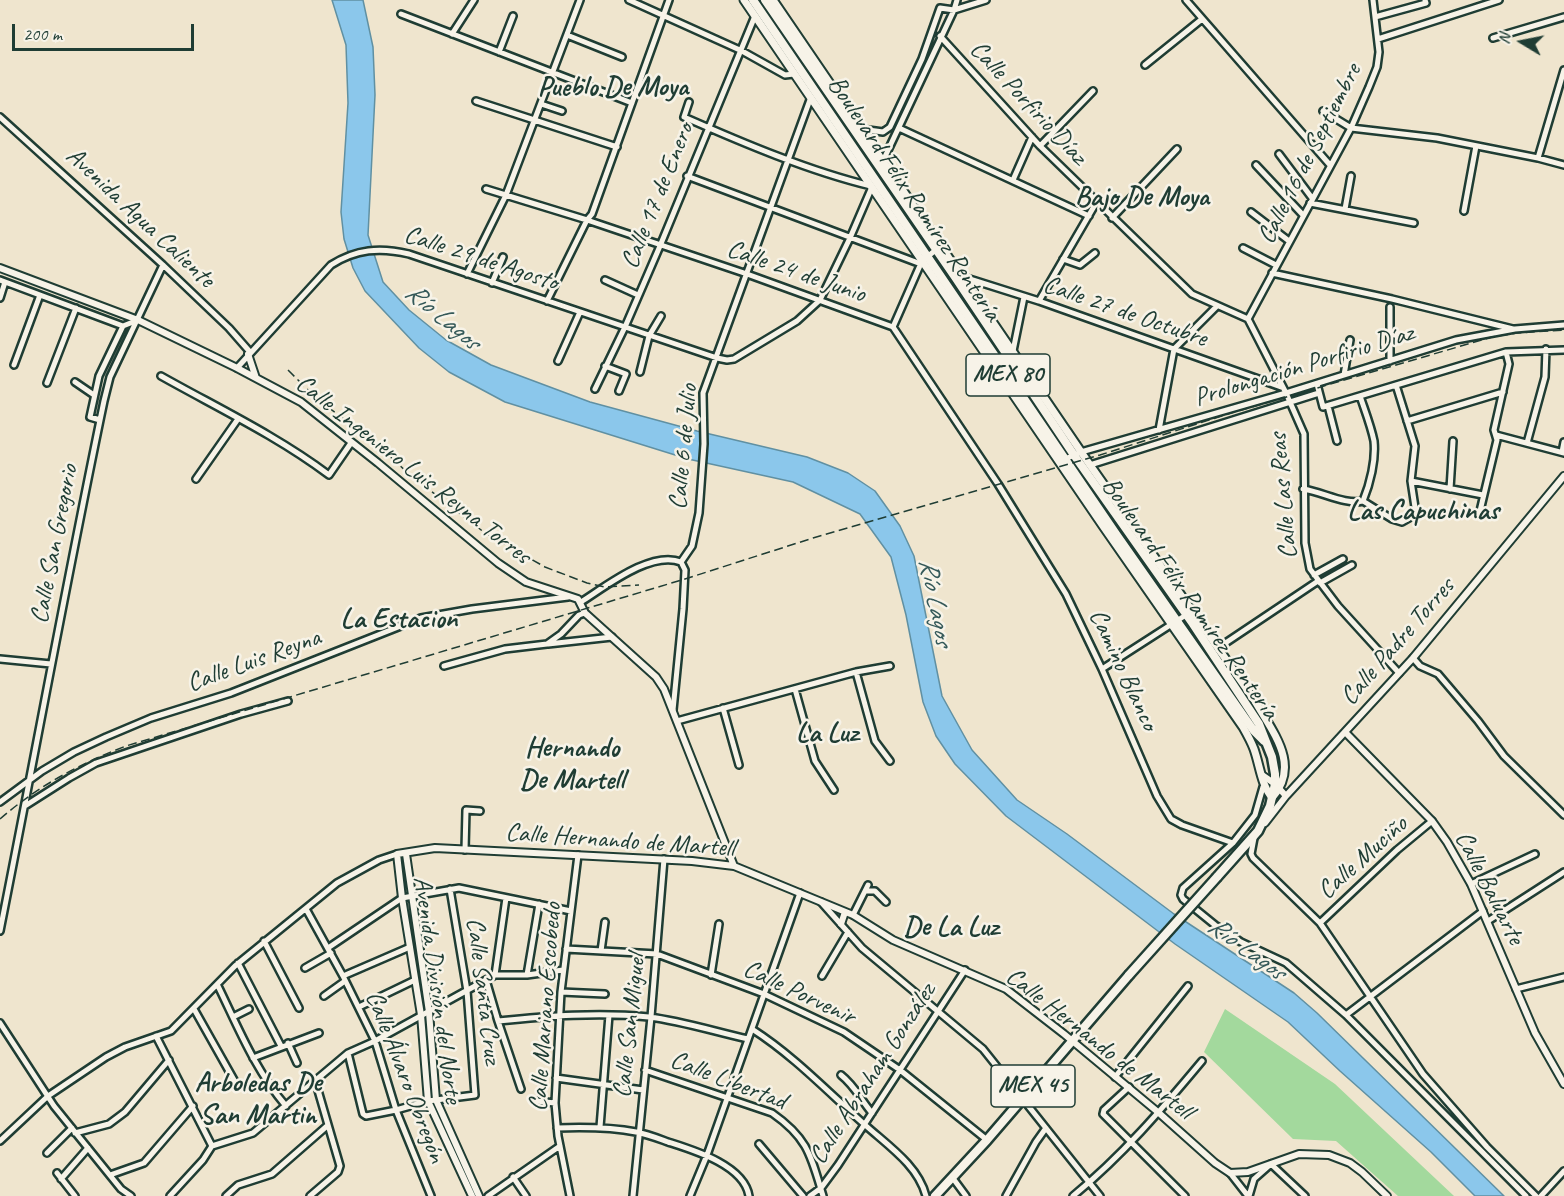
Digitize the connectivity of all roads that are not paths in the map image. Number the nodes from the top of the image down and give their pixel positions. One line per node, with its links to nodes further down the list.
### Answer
1 (474, 0): 23 (street)
2 (580, 0): 24 (street)
3 (629, 0): 17 (street)
4 (669, 0): 17 (street)
5 (744, 0): 19 (main road)
6 (753, 0): 88 (highway, Boulevard Félix Ramírez Rentería / MEX 80)
7 (765, 0): 59 (highway, Boulevard Félix Ramírez Rentería / MEX 80)
8 (773, 0): 50 (main road)
9 (957, 0): 15 (street)
10 (986, 0): 15 (street)
11 (1186, 0): 22 (street)
12 (1373, 0): 20 (street, Calle 16 de Septiembre)
13 (1499, 0): 27 (street)
14 (1425, 1): 20 (street)
15 (954, 10): 25 (street); 31 (street)
16 (400, 14): 23 (street)
17 (663, 15): 28 (street); 41 (street)
18 (513, 16): 29 (street)
19 (755, 16): 28 (street, Calle 17 de Enero); 36 (main road)
20 (1375, 16): 27 (street, Calle 16 de Septiembre)
21 (1564, 17): 26 (street)
22 (1202, 19): 33 (street); 61 (street)
23 (452, 34): 29 (street)
24 (567, 35): 30 (street); 35 (street)
25 (940, 36): 32 (street); 51 (street, Calle Porfirio Díaz)
26 (1493, 38)
27 (1378, 39): 49 (street, Calle 16 de Septiembre)
28 (742, 51): 36 (street); 47 (street, Calle 17 de Enero)
29 (499, 52): 35 (street)
30 (622, 57)
31 (922, 59): 32 (street); 50 (street)
32 (928, 63): 48 (street)
33 (1145, 65)
34 (1564, 70): 57 (street)
35 (553, 73): 41 (street); 42 (street)
36 (794, 74): 38 (main road)
37 (1093, 91): 52 (street)
38 (811, 98): 58 (street, Calle 6 de Julio); 66 (main road)
39 (476, 101): 46 (street)
40 (689, 102): 47 (street)
41 (632, 103): 54 (street)
42 (542, 104): 43 (street); 46 (street)
43 (562, 111)
44 (1323, 111): 49 (street)
45 (0, 117): 89 (street, Avenida Agua Caliente)
46 (535, 120): 54 (street); 68 (street)
47 (707, 127): 58 (street); 63 (street, Calle 17 de Enero)
48 (899, 128): 59 (street); 65 (street)
49 (1351, 128): 53 (street); 61 (street, Calle 16 de Septiembre)
50 (861, 129): 59 (main road)
51 (1032, 137): 52 (street, Calle Porfirio Díaz); 65 (street)
52 (1040, 146): 70 (street, Calle Porfirio Díaz)
53 (1476, 146): 57 (street); 73 (street)
54 (617, 147): 78 (street)
55 (1177, 149): 77 (street)
56 (1279, 154): 69 (street)
57 (1538, 158): 62 (street)
58 (788, 159): 66 (street); 71 (street, Calle 6 de Julio)
59 (882, 164): 83 (highway, Boulevard Félix Ramírez Rentería / MEX 80)
60 (1256, 165): 75 (street)
61 (1330, 165): 69 (street, Calle 16 de Septiembre)
62 (1564, 165)
63 (687, 176): 71 (street); 82 (street, Calle 17 de Enero)
64 (1351, 176): 72 (street)
65 (1013, 180): 76 (street)
66 (872, 187): 80 (street); 88 (main road)
67 (486, 189): 68 (street, Calle 24 de Junio)
68 (506, 195): 78 (street, Calle 24 de Junio); 93 (street)
69 (1311, 200): 72 (street); 75 (street, Calle 16 de Septiembre)
70 (1096, 203): 76 (street); 77 (street, Calle Porfirio Díaz)
71 (771, 209): 80 (street); 94 (street, Calle 6 de Julio)
72 (1345, 209): 79 (street)
73 (1464, 211)
74 (1251, 212): 81 (street)
75 (1303, 215): 81 (street, Calle 16 de Septiembre)
76 (1089, 216): 87 (street)
77 (1112, 218): 106 (street, Calle Porfirio Díaz)
78 (587, 220): 82 (street, Calle 24 de Junio); 104 (street)
79 (1414, 223)
80 (850, 238): 88 (street); 103 (street)
81 (1289, 242): 90 (street, Calle 16 de Septiembre)
82 (660, 246): 94 (street, Calle 24 de Junio); 100 (street, Calle 17 de Enero)
83 (939, 248): 88 (street); 95 (highway, Boulevard Félix Ramírez Rentería / MEX 80)
84 (1243, 248): 90 (street)
85 (1095, 253): 87 (street)
86 (503, 257): 98 (street)
87 (1062, 259): 105 (street)
88 (924, 260): 116 (street); 150 (main road); 153 (highway, Boulevard Félix Ramírez Rentería / MEX 80)
89 (163, 265): 112 (street, Calle San Gregorio); 125 (street, Avenida Agua Caliente)
90 (1276, 265): 92 (street, Calle 16 de Septiembre)
91 (0, 268): 112 (street, Calle Ingeniero Luis Reyna Torres)
92 (1272, 273): 111 (street, Calle 16 de Septiembre); 117 (street)
93 (467, 274): 98 (street, Calle 29 de Agosto); 125 (street, Calle 29 de Agosto)
94 (747, 274): 103 (street, Calle 24 de Junio); 126 (street, Calle 6 de Julio)
95 (959, 277): 101 (street, Calle 27 de Octubre); 123 (main road); 163 (highway, Boulevard Félix Ramírez Rentería / MEX 80)
96 (605, 280): 100 (street)
97 (3, 281): 99 (street); 102 (street)
98 (492, 283): 104 (street, Calle 29 de Agosto)
99 (40, 295): 108 (street); 129 (street)
100 (638, 295): 115 (street, Calle 17 de Enero)
101 (1024, 297): 105 (street, Calle 27 de Octubre); 123 (street)
102 (0, 298)
103 (820, 300): 116 (street, Calle 24 de Junio); 126 (street)
104 (547, 301): 109 (street, Calle 29 de Agosto)
105 (1039, 301): 120 (street, Calle 27 de Octubre)
106 (1217, 306): 111 (street, Calle Porfirio Díaz); 120 (street)
107 (1390, 307): 128 (street)
108 (76, 308): 114 (street); 137 (street)
109 (580, 312): 115 (street, Calle 29 de Agosto); 127 (street)
110 (661, 316): 118 (street)
111 (1248, 319): 140 (street)
112 (138, 320): 114 (street); 131 (street, Calle Ingeniero Luis Reyna Torres); 152 (street, Calle San Gregorio)
113 (1564, 325): 117 (street, Prolongación Porfirio Díaz)
114 (123, 326): 146 (street)
115 (624, 327): 118 (street, Calle 29 de Agosto); 130 (street, Calle 17 de Enero)
116 (894, 327): 192 (street, Camino Blanco)
117 (1515, 329): 128 (street, Prolongación Porfirio Díaz)
118 (649, 336): 126 (street, Calle 29 de Agosto); 132 (street)
119 (1350, 339): 133 (street)
120 (1174, 349): 140 (street, Calle 27 de Octubre); 155 (street)
121 (1546, 349): 122 (street); 124 (street); 161 (street)
122 (1564, 350)
123 (1013, 351): 163 (main road)
124 (1506, 352): 139 (street); 143 (street)
125 (249, 353): 131 (street, Calle 29 de Agosto); 135 (street)
126 (717, 358): 176 (street, Calle 6 de Julio)
127 (558, 361)
128 (1390, 361): 133 (street, Prolongación Porfirio Díaz)
129 (14, 365)
130 (605, 366): 141 (street, Calle 17 de Enero); 142 (street)
131 (237, 368): 135 (street, Calle Ingeniero Luis Reyna Torres)
132 (640, 372)
133 (1344, 375): 138 (street, Prolongación Porfirio Díaz)
134 (161, 376): 151 (street)
135 (256, 379): 160 (street, Calle Ingeniero Luis Reyna Torres)
136 (75, 382): 146 (street)
137 (47, 383)
138 (1317, 384): 144 (street, Prolongación Porfirio Díaz); 145 (street)
139 (1396, 385): 147 (street); 154 (street)
140 (1281, 387): 144 (street)
141 (594, 389)
142 (619, 391)
143 (1503, 392): 154 (street); 156 (street)
144 (1286, 393): 148 (street, Calle Las Reas); 155 (street, Prolongación Porfirio Díaz)
145 (1319, 393): 148 (street, Prolongación Porfirio Díaz); 149 (street)
146 (94, 395): 152 (street)
147 (1360, 396): 149 (street); 171 (street)
148 (1290, 402): 164 (street, Prolongación Porfirio Díaz); 168 (street, Calle Las Reas)
149 (1325, 407): 157 (street)
150 (1027, 414): 153 (highway); 163 (main road)
151 (238, 419): 160 (street); 166 (street)
152 (100, 420): 189 (street, Calle San Gregorio)
153 (1039, 420): 163 (highway, Boulevard Félix Ramírez Rentería / MEX 80)
154 (1407, 421): 167 (street)
155 (1159, 430): 163 (street, Prolongación Porfirio Díaz)
156 (1496, 435): 161 (street); 170 (street)
157 (1336, 441)
158 (1453, 441): 169 (street)
159 (1564, 442): 162 (street)
160 (351, 443): 180 (street, Calle Ingeniero Luis Reyna Torres)
161 (1527, 443): 162 (street)
162 (1563, 452)
163 (1070, 457): 164 (main road); 173 (main road); 174 (highway, Boulevard Félix Ramírez Rentería / MEX 80); 183 (highway, Boulevard Félix Ramírez Rentería / MEX 80)
164 (1090, 465): 183 (main road)
165 (1564, 476): 188 (street, Calle Padre Torres)
166 (196, 479)
167 (1411, 481): 169 (street); 171 (street)
168 (1304, 489): 171 (street); 178 (street, Calle Las Reas)
169 (1450, 489): 170 (street)
170 (1483, 495): 172 (street)
171 (1364, 501)
172 (1480, 510)
173 (1103, 526): 174 (highway); 183 (main road)
174 (1116, 534): 183 (highway, Boulevard Félix Ramírez Rentería / MEX 80)
175 (1343, 559): 178 (street)
176 (681, 562): 181 (street); 200 (street)
177 (1353, 565): 179 (street)
178 (1314, 575): 179 (street, Calle Las Reas)
179 (1319, 582): 186 (street); 194 (street, Calle Las Reas)
180 (573, 596): 181 (street, Calle Ingeniero Luis Reyna Torres); 207 (street, Calle Luis Reyna)
181 (581, 603): 182 (street, Calle Ingeniero Luis Reyna Torres)
182 (585, 613): 184 (street, Calle Ingeniero Luis Reyna Torres); 185 (street)
183 (1182, 617): 186 (main road); 192 (street); 196 (main road); 197 (highway, Boulevard Félix Ramírez Rentería / MEX 80); 203 (highway, Boulevard Félix Ramírez Rentería / MEX 80)
184 (612, 637): 185 (street); 200 (street, Calle Ingeniero Luis Reyna Torres)
185 (546, 644): 190 (street)
186 (1218, 648): 208 (main road)
187 (0, 658): 189 (street)
188 (1413, 658): 194 (street, Calle Padre Torres); 216 (street)
189 (51, 664): 207 (street, Calle San Gregorio)
190 (444, 666)
191 (890, 666): 193 (street)
192 (1102, 669): 219 (street, Camino Blanco)
193 (856, 672): 195 (street); 204 (street)
194 (1399, 673): 202 (street, Calle Padre Torres)
195 (795, 689): 199 (street); 210 (street)
196 (1218, 691): 197 (highway); 206 (main road)
197 (1230, 696): 203 (highway, Boulevard Félix Ramírez Rentería / MEX 80)
198 (288, 701): 214 (street)
199 (723, 708): 201 (street); 205 (street)
200 (673, 710): 201 (street, Calle Ingeniero Luis Reyna Torres)
201 (677, 721): 226 (street, Calle Ingeniero Luis Reyna Torres)
202 (1346, 732): 211 (street, Calle Padre Torres); 217 (street, Calle Baluarte)
203 (1268, 746): 208 (highway, Boulevard Félix Ramírez Rentería / MEX 80)
204 (890, 761)
205 (739, 765)
206 (1262, 775): 208 (street); 209 (main road)
207 (30, 781): 213 (street, Calle Luis Reyna); 214 (street, Calle San Gregorio)
208 (1278, 786): 211 (street); 212 (highway, Boulevard Félix Ramírez Rentería / MEX 80)
209 (1263, 787): 212 (main road); 219 (street)
210 (834, 790)
211 (1286, 796): 218 (street, Calle Padre Torres)
212 (1272, 798): 218 (highway, Boulevard Félix Ramírez Rentería / MEX 45)
213 (0, 802)
214 (25, 806): 247 (street, Calle San Gregorio)
215 (480, 812): 220 (street)
216 (1564, 815)
217 (1432, 822): 228 (street, Calle Baluarte); 244 (street, Calle Muciño)
218 (1257, 833): 244 (street); 295 (highway, MEX 45, bridge)
219 (1233, 843): 285 (street)
220 (465, 850): 222 (street, Calle Hernando de Martell); 224 (street, Calle Hernando de Martell)
221 (397, 854): 222 (street, Calle Hernando de Martell); 233 (street, Avenida División del Norte); 237 (street, Calle Hernando de Martell)
222 (406, 854): 231 (street, Avenida División del Norte)
223 (1534, 854): 228 (street)
224 (578, 855): 225 (street, Calle Hernando de Martell); 239 (street, Calle Mariano Escobedo)
225 (664, 859): 226 (street, Calle Hernando de Martell); 254 (street, Calle San Miguel)
226 (734, 866): 230 (street, Calle Hernando de Martell)
227 (1564, 872): 242 (street)
228 (1471, 884): 238 (street, Calle Baluarte)
229 (450, 889): 231 (street); 232 (street); 270 (street, Calle Santa Cruz)
230 (800, 893): 234 (street, Calle Hernando de Martell); 273 (street)
231 (412, 897): 233 (street); 281 (street, Avenida División del Norte)
232 (506, 897): 236 (street); 259 (street)
233 (402, 898): 250 (street, Avenida División del Norte); 252 (street)
234 (820, 901): 240 (street, Calle Hernando de Martell); 246 (street)
235 (886, 902): 241 (street)
236 (538, 904): 239 (street); 260 (street)
237 (306, 909): 249 (street, Calle Hernando de Martell); 252 (street, Calle Álvaro Obregón)
238 (1483, 910): 242 (street, Calle Baluarte); 275 (street)
239 (571, 911): 251 (street, Calle Mariano Escobedo)
240 (845, 912): 241 (street, Calle Hernando de Martell); 246 (street)
241 (853, 915): 258 (street, Calle Hernando de Martell)
242 (1488, 921): 269 (street, Calle Baluarte)
243 (605, 922): 253 (street)
244 (1320, 923): 275 (street)
245 (719, 924): 261 (street)
246 (841, 924): 248 (street)
247 (0, 931)
248 (848, 932): 262 (street); 280 (street)
249 (264, 941): 255 (street, Calle Hernando de Martell); 277 (street)
250 (410, 947): 264 (street); 265 (street, Avenida División del Norte)
251 (566, 949): 253 (street, Calle Porvenir); 257 (street, Calle Mariano Escobedo)
252 (329, 951): 256 (street); 264 (street, Calle Álvaro Obregón)
253 (601, 951): 254 (street, Calle Porvenir)
254 (657, 954): 261 (street, Calle Porvenir); 287 (street, Calle San Miguel)
255 (238, 963): 267 (street, Calle Hernando de Martell); 297 (street)
256 (305, 968)
257 (564, 970): 260 (street); 271 (street, Calle Mariano Escobedo)
258 (965, 970): 280 (street, Calle Abraham González); 295 (street, Calle Hernando de Martell)
259 (495, 975): 260 (street); 266 (street)
260 (527, 975)
261 (711, 975): 273 (street, Calle Porvenir)
262 (822, 976)
263 (1564, 977): 269 (street)
264 (344, 978): 274 (street); 276 (street, Calle Álvaro Obregón)
265 (415, 980): 276 (street); 282 (street, Avenida División del Norte)
266 (486, 980): 270 (street); 288 (street)
267 (218, 986): 278 (street, Calle Hernando de Martell); 286 (street)
268 (1188, 986): 306 (street)
269 (1516, 989): 311 (street, Calle Baluarte)
270 (467, 991): 281 (street); 318 (street, Calle Santa Cruz)
271 (561, 992): 272 (street); 283 (street, Calle Mariano Escobedo)
272 (605, 994)
273 (764, 994): 290 (street); 304 (street, Calle Porvenir)
274 (324, 996)
275 (1371, 996): 285 (street); 386 (street)
276 (359, 1006): 294 (street, Calle Álvaro Obregón)
277 (299, 1008)
278 (194, 1009): 292 (street, Calle Hernando de Martell); 308 (street)
279 (249, 1009): 286 (street)
280 (938, 1011): 304 (street, Calle Abraham González); 316 (street)
281 (429, 1012): 282 (street); 318 (street, Avenida División del Norte)
282 (422, 1015): 294 (street); 319 (street, Avenida División del Norte)
283 (560, 1015): 284 (street); 288 (street); 307 (street, Calle Mariano Escobedo)
284 (609, 1015): 287 (street); 310 (street)
285 (1346, 1015): 385 (street)
286 (233, 1017): 299 (street)
287 (651, 1017): 293 (street); 303 (street, Calle San Miguel)
288 (498, 1021): 313 (street)
289 (0, 1023): 315 (street)
290 (752, 1029): 293 (street); 327 (street)
291 (319, 1033): 296 (street)
292 (156, 1036): 300 (street); 315 (street, Calle Hernando de Martell)
293 (748, 1039): 317 (street)
294 (375, 1041): 298 (street); 324 (street, Calle Álvaro Obregón)
295 (1072, 1042): 306 (street, Calle Hernando de Martell); 316 (highway, MEX 45)
296 (288, 1043): 297 (street); 302 (street)
297 (280, 1046): 299 (street)
298 (348, 1053): 309 (street); 324 (street)
299 (253, 1058): 323 (street)
300 (169, 1060): 322 (street); 332 (street)
301 (1202, 1060): 326 (street)
302 (297, 1063)
303 (645, 1070): 314 (street, Calle San Miguel); 317 (street, Calle Libertad)
304 (900, 1070): 325 (street, Calle Abraham González); 334 (street, Calle Porvenir)
305 (841, 1074): 325 (street)
306 (1115, 1077): 312 (street, Calle Hernando de Martell)
307 (556, 1078): 310 (street); 321 (street, Calle Mariano Escobedo)
308 (234, 1080)
309 (315, 1080): 323 (street); 328 (street)
310 (603, 1083): 314 (street); 329 (street)
311 (1564, 1084)
312 (1129, 1087): 326 (street, Calle Hernando de Martell); 336 (street)
313 (521, 1089)
314 (643, 1090): 333 (street, Calle San Miguel)
315 (48, 1096): 332 (street); 335 (street, Calle Hernando de Martell)
316 (1023, 1098): 331 (street); 334 (highway, MEX 45)
317 (727, 1099): 342 (street); 353 (street, Calle Libertad)
318 (436, 1100): 319 (street); 365 (street, Avenida División del Norte)
319 (428, 1101): 324 (street); 364 (street, Avenida División del Norte)
320 (536, 1101): 321 (street)
321 (555, 1103): 330 (street, Calle Mariano Escobedo)
322 (193, 1106): 338 (street); 347 (street)
323 (286, 1106): 338 (street)
324 (396, 1110): 363 (street, Calle Álvaro Obregón)
325 (872, 1113): 327 (street, Calle Abraham González)
326 (1159, 1113): 336 (street); 346 (street, Calle Hernando de Martell)
327 (864, 1124): 353 (street, Calle Abraham González); 376 (street)
328 (327, 1126): 361 (street); 362 (street)
329 (600, 1127): 330 (street); 333 (street)
330 (557, 1128): 339 (street, Calle Mariano Escobedo)
331 (1046, 1128): 351 (street); 379 (street)
332 (74, 1131): 340 (street); 341 (street)
333 (639, 1132): 342 (street); 369 (street, Calle San Miguel)
334 (987, 1140): 349 (highway, MEX 45)
335 (0, 1141)
336 (1131, 1142): 351 (street); 356 (street)
337 (759, 1144): 373 (street)
338 (212, 1146): 360 (street)
339 (560, 1146): 348 (street); 368 (street, Calle Mariano Escobedo)
340 (88, 1148): 347 (street); 350 (street)
341 (47, 1153)
342 (707, 1155): 352 (street); 372 (street)
343 (1271, 1164): 346 (street); 355 (street); 382 (street); 384 (street)
344 (1564, 1171): 387 (street)
345 (57, 1173): 350 (street)
346 (1230, 1173): 382 (street)
347 (110, 1175): 354 (street)
348 (513, 1177): 366 (street); 367 (street)
349 (952, 1178): 377 (highway, MEX 45); 378 (street)
350 (61, 1179): 357 (street)
351 (1090, 1182): 380 (street); 381 (street)
352 (695, 1183): 370 (street); 371 (street)
353 (821, 1188): 374 (street, Calle Abraham González); 375 (street, Calle Libertad)
354 (121, 1189): 358 (street); 359 (street)
355 (1298, 1193): 383 (street)
356 (1181, 1195)
357 (75, 1196)
358 (118, 1196)
359 (131, 1196)
360 (170, 1196)
361 (226, 1196)
362 (310, 1196)
363 (431, 1196)
364 (472, 1196)
365 (479, 1196)
366 (488, 1196)
367 (526, 1196)
368 (570, 1196)
369 (633, 1196)
370 (690, 1196)
371 (697, 1196)
372 (749, 1196)
373 (803, 1196)
374 (810, 1196)
375 (823, 1196)
376 (926, 1196)
377 (935, 1196)
378 (966, 1196)
379 (1006, 1196)
380 (1072, 1196)
381 (1100, 1196)
382 (1249, 1196)
383 (1305, 1196)
384 (1387, 1196)
385 (1526, 1196)
386 (1536, 1196)
387 (1542, 1196)

